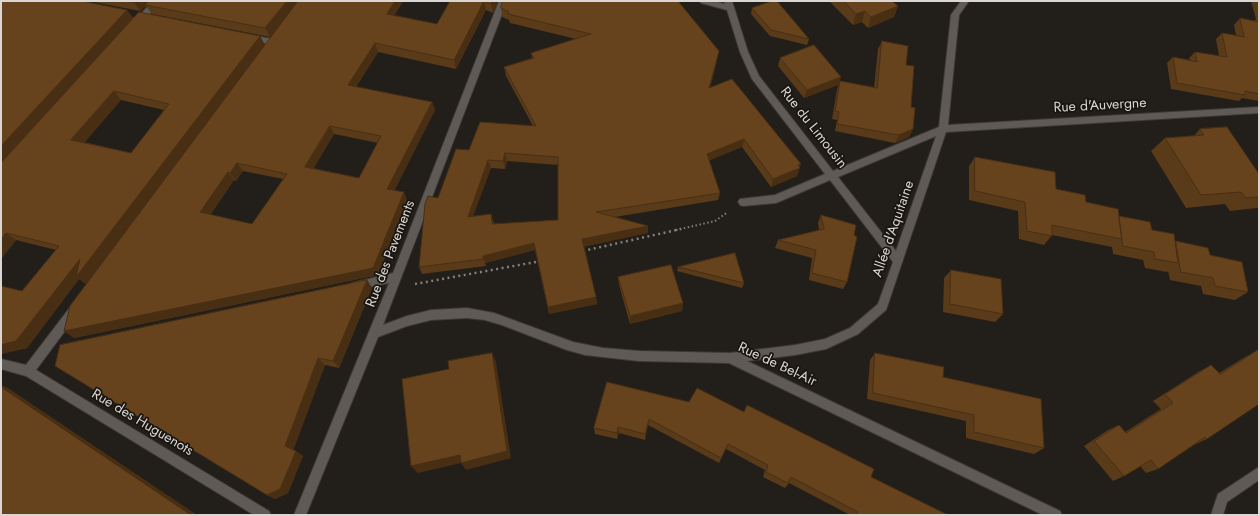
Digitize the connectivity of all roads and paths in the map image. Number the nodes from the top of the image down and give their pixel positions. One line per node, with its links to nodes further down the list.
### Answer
1 (157, 1): 6 (street)
2 (503, 1): 16 (street, Rue des Pavements)
3 (704, 1): 5 (street)
4 (965, 1): 10 (street, Allée d'Aquitaine)
5 (729, 4): 11 (street, Rue du Limousin)
6 (133, 28)
7 (242, 36): 8 (street)
8 (273, 43)
9 (1259, 110): 10 (street, Rue d'Auvergne)
10 (943, 129): 11 (street, Rue d'Auvergne); 15 (street, Allée d'Aquitaine)
11 (832, 176): 12 (street, Rue d'Auvergne); 15 (street, Rue du Limousin)
12 (743, 202): 13 (path)
13 (576, 253)
14 (545, 260): 16 (path)
15 (898, 261): 22 (street, Allée d'Aquitaine)
16 (397, 277): 17 (street); 19 (street, Rue des Pavements)
17 (344, 288)
18 (83, 298): 21 (street)
19 (374, 334): 22 (street, Rue de Bel-Air); 27 (street, Rue des Pavements)
20 (60, 346): 21 (street)
21 (44, 350): 24 (street)
22 (730, 358): 28 (street, Rue de Bel-Air)
23 (1, 364): 24 (street, Rue des Huguenots)
24 (28, 371): 26 (street, Rue des Huguenots)
25 (1259, 473): 29 (street)
26 (265, 515)
27 (300, 515)
28 (1056, 515)
29 (1217, 515)

